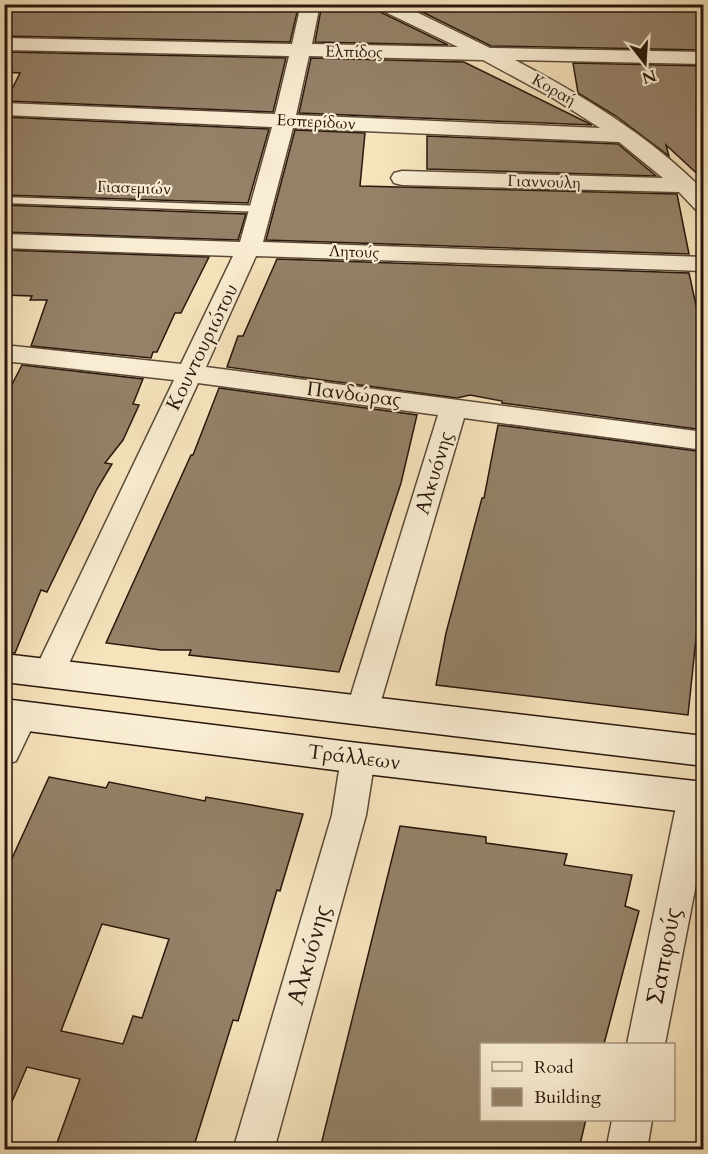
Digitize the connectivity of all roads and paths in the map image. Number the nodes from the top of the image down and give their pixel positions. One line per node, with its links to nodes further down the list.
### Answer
1 (311, 4): 4 (street, Κουντουριώτου)
2 (384, 4): 5 (street, Κοραή)
3 (4, 44): 4 (street, Ελπίδος)
4 (299, 51): 5 (street, Ελπίδος); 8 (street, Κουντουριώτου)
5 (487, 53): 6 (street, Ελπίδος); 9 (street, Κοραή)
6 (704, 58)
7 (4, 109): 8 (street, Εσπερίδων)
8 (284, 121): 9 (street, Εσπερίδων); 14 (street, Κουντουριώτου)
9 (627, 136): 11 (street, Κοραή)
10 (402, 178): 11 (street, Γιαννούλη)
11 (685, 186): 13 (street, Κοραή)
12 (4, 200): 14 (lane, Γιασεμιών)
13 (704, 205)
14 (262, 208): 16 (street, Κουντουριώτου)
15 (4, 241): 16 (street, Λητούς)
16 (249, 249): 17 (street, Λητούς); 19 (street, Κουντουριώτου)
17 (704, 264)
18 (4, 353): 19 (street, Πανδώρας)
19 (189, 373): 20 (street, Πανδώρας); 23 (street, Κουντουριώτου)
20 (454, 407): 21 (street, Πανδώρας); 24 (street, Αλκυόνης)
21 (704, 441)
22 (4, 668): 23 (street)
23 (50, 674): 24 (street)
24 (362, 711): 27 (street)
25 (13, 714): 26 (street); 28 (street, Τράλλεων)
26 (4, 751)
27 (704, 752)
28 (358, 758): 29 (street, Τράλλεων); 32 (street, Αλκυόνης)
29 (699, 798): 30 (street, Σαπφούς)
30 (646, 1043)
31 (632, 1121): 33 (street)
32 (253, 1149)
33 (626, 1149)

